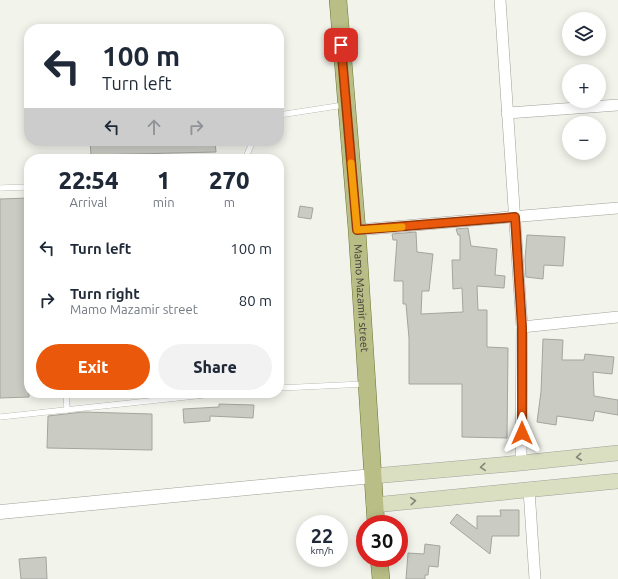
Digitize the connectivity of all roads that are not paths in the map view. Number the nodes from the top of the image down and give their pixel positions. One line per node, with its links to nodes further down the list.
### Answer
1 (338, 0): 3 (main road, Mamo Mazamir street)
2 (500, 0): 5 (street)
3 (346, 105): 6 (lane); 11 (main road, Mamo Mazamir street)
4 (618, 105): 5 (street)
5 (508, 113): 10 (street)
6 (284, 114)
7 (24, 187): 8 (lane)
8 (0, 188)
9 (618, 208): 10 (street)
10 (515, 217): 11 (street); 13 (street)
11 (357, 230): 14 (main road, Mamo Mazamir street)
12 (618, 317): 13 (street)
13 (522, 327): 21 (street)
14 (367, 384): 15 (lane); 22 (main road, Mamo Mazamir street)
15 (284, 388)
16 (66, 398): 18 (lane)
17 (177, 398): 18 (lane)
18 (67, 410): 19 (lane)
19 (0, 417)
20 (618, 453): 21 (main road, one-way to 21)
21 (521, 464): 22 (main road, one-way to 22)
22 (373, 476): 25 (main road, Mamo Mazamir street); 26 (street)
23 (618, 481): 24 (main road)
24 (529, 490): 25 (main road, one-way to 24); 30 (street)
25 (374, 505): 27 (main road, Mamo Mazamir street)
26 (0, 512)
27 (375, 515)
28 (380, 567): 29 (main road)
29 (381, 579)
30 (535, 579)

